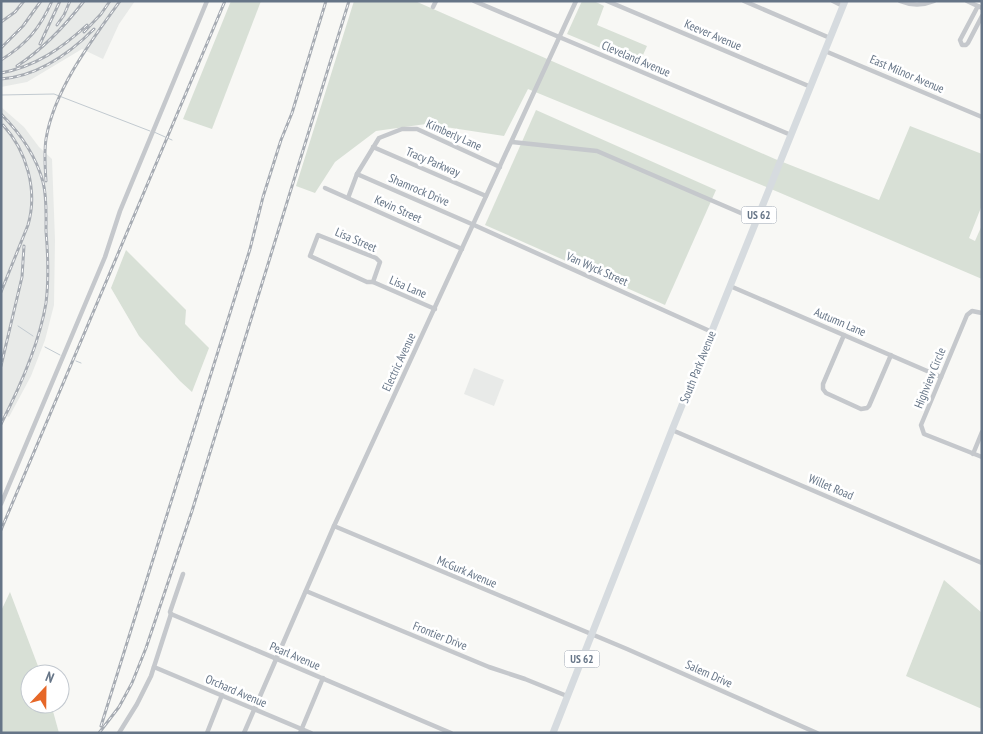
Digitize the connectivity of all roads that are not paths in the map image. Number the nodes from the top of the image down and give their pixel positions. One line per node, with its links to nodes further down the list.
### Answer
1 (207, 1): 43 (street)
2 (436, 1): 12 (street)
3 (474, 1): 15 (street, Cleveland Avenue)
4 (576, 1): 15 (street, Electric Avenue)
5 (607, 1): 18 (street, Keever Avenue)
6 (744, 1): 16 (street)
7 (833, 1): 11 (street)
8 (900, 1): 9 (street)
9 (934, 1)
10 (967, 1): 13 (street)
11 (844, 3): 16 (main road, South Park Avenue / US 62)
12 (433, 7)
13 (980, 7): 14 (street)
14 (982, 16)
15 (559, 37): 20 (street, Cleveland Avenue); 21 (street, Electric Avenue)
16 (830, 38): 17 (main road, South Park Avenue / US 62)
17 (825, 51): 18 (main road, South Park Avenue / US 62); 19 (street, East Milnor Avenue)
18 (811, 87): 20 (main road, South Park Avenue / US 62)
19 (982, 117)
20 (792, 134): 28 (main road, South Park Avenue / US 62)
21 (512, 142): 23 (street, Electric Avenue); 28 (street)
22 (373, 147): 23 (street, Kimberly Lane); 24 (street, Kimberly Lane); 26 (street, Tracy Parkway)
23 (500, 167): 26 (street, Electric Avenue)
24 (357, 174): 27 (street, Kimberly Lane); 29 (street, Shamrock Drive)
25 (325, 188): 27 (street, Kevin Street)
26 (486, 196): 29 (street, Electric Avenue)
27 (348, 198): 30 (street, Kevin Street)
28 (757, 220): 32 (main road, South Park Avenue / US 62)
29 (474, 224): 30 (street, Electric Avenue); 35 (street, Van Wyck Street)
30 (462, 249): 33 (street, Electric Avenue)
31 (373, 282): 31 (street, Lisa Street); 33 (street, Lisa Lane)
32 (730, 286): 35 (main road, South Park Avenue / US 62); 36 (street, Autumn Lane)
33 (435, 309): 44 (street, Electric Avenue)
34 (982, 314): 38 (street, Highview Circle)
35 (712, 332): 39 (main road, South Park Avenue / US 62)
36 (844, 335): 37 (street, Autumn Lane); 37 (street)
37 (891, 356): 38 (street, Autumn Lane)
38 (941, 377): 41 (street, Highview Circle)
39 (672, 430): 45 (street, Willet Road); 49 (main road, South Park Avenue / US 62)
40 (982, 432): 41 (street)
41 (973, 454): 42 (street, Highview Circle)
42 (982, 457)
43 (1, 504)
44 (334, 526): 47 (street, Electric Avenue); 49 (street, McGurk Avenue)
45 (982, 563)
46 (183, 574): 48 (street)
47 (306, 591): 50 (street, Electric Avenue); 54 (street, Frontier Drive)
48 (171, 614): 50 (street, Pearl Avenue); 51 (street)
49 (592, 635): 54 (main road, South Park Avenue / US 62); 63 (street, Salem Drive)
50 (276, 658): 52 (street, Pearl Avenue); 55 (street, Electric Avenue)
51 (154, 667): 53 (street, Orchard Avenue); 57 (street)
52 (322, 678): 56 (street); 61 (street, Pearl Avenue)
53 (222, 696): 55 (street, Orchard Avenue); 58 (street)
54 (567, 696): 62 (main road, South Park Avenue / US 62)
55 (254, 709): 56 (street, Orchard Avenue); 59 (street, Electric Avenue)
56 (300, 731): 60 (street, Orchard Avenue)
57 (119, 733)
58 (207, 733)
59 (244, 733)
60 (311, 733)
61 (451, 733)
62 (553, 733)
63 (818, 733)

